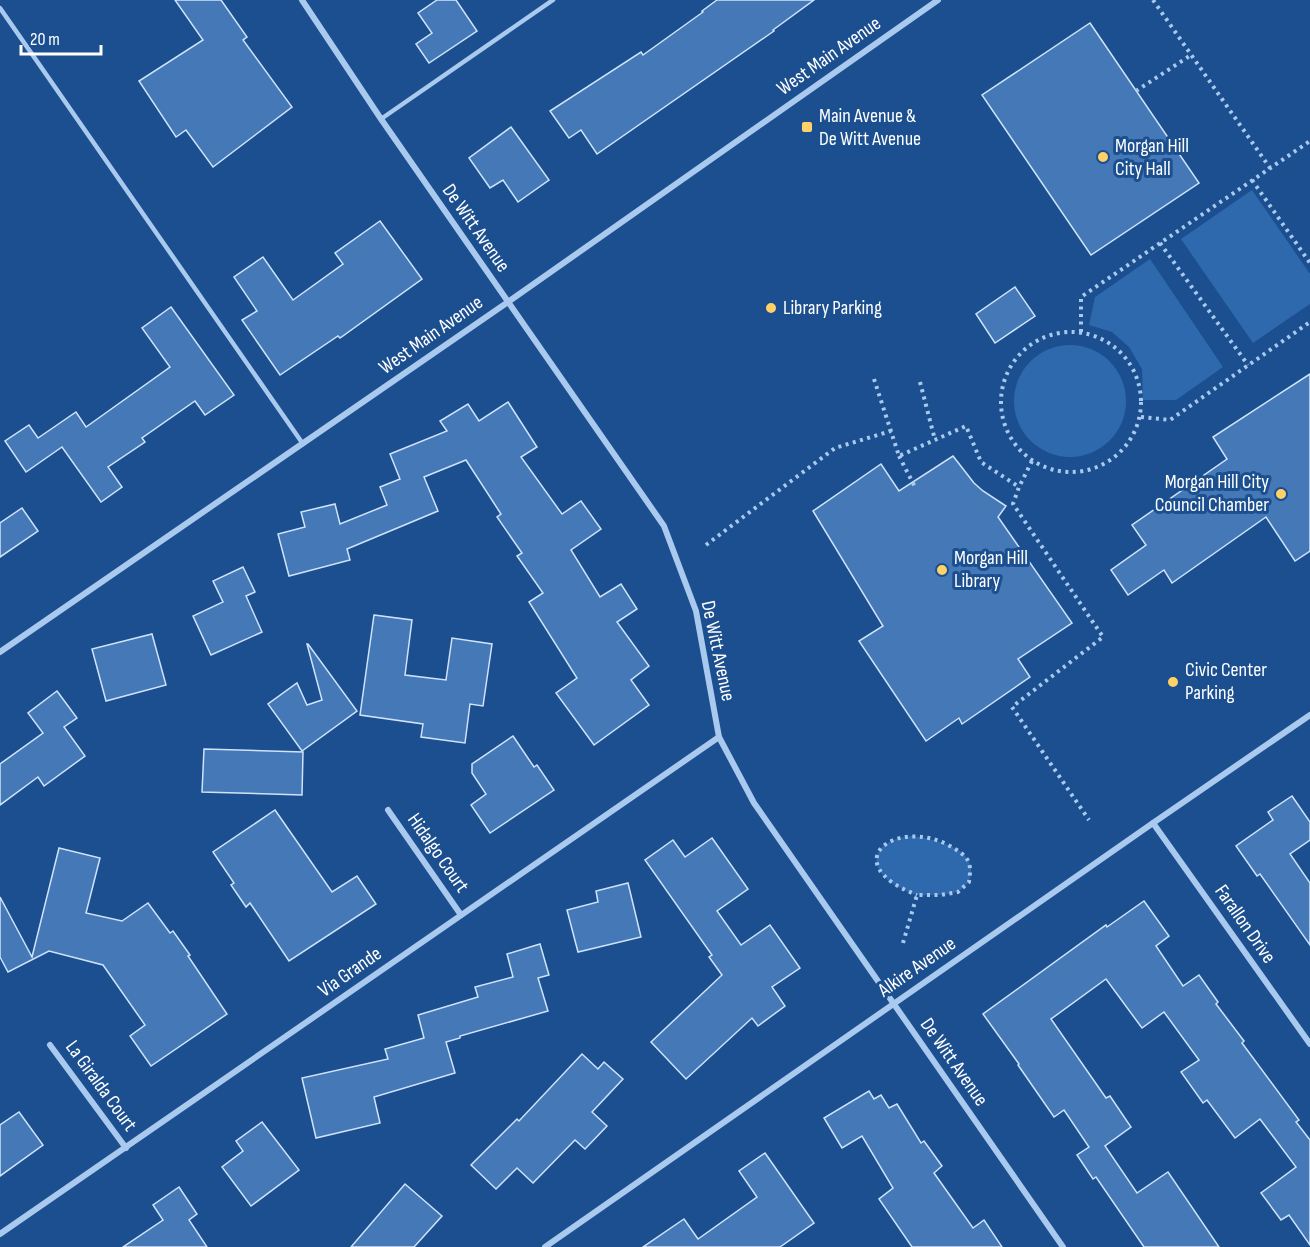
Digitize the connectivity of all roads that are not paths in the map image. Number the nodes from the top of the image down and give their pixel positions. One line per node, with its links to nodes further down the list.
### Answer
1 (302, 0): 5 (street, De Witt Avenue)
2 (553, 0): 5 (lane)
3 (938, 0): 6 (street, West Main Avenue)
4 (0, 8): 7 (lane)
5 (381, 119): 6 (street, De Witt Avenue)
6 (508, 302): 7 (street, West Main Avenue); 10 (street, De Witt Avenue)
7 (303, 444): 8 (street, West Main Avenue)
8 (0, 652)
9 (1310, 715): 12 (street, Alkire Avenue)
10 (719, 737): 13 (street, Via Grande); 14 (street, De Witt Avenue)
11 (388, 810): 13 (street, Hidalgo Court)
12 (1152, 823): 14 (street, Alkire Avenue); 15 (street, Farallon Drive)
13 (461, 915): 17 (street, Via Grande)
14 (894, 1004): 19 (street, Alkire Avenue); 20 (street, De Witt Avenue)
15 (1310, 1044)
16 (50, 1045): 17 (street, La Giralda Court)
17 (126, 1148): 18 (street, Via Grande)
18 (0, 1234)
19 (545, 1247)
20 (1063, 1247)

